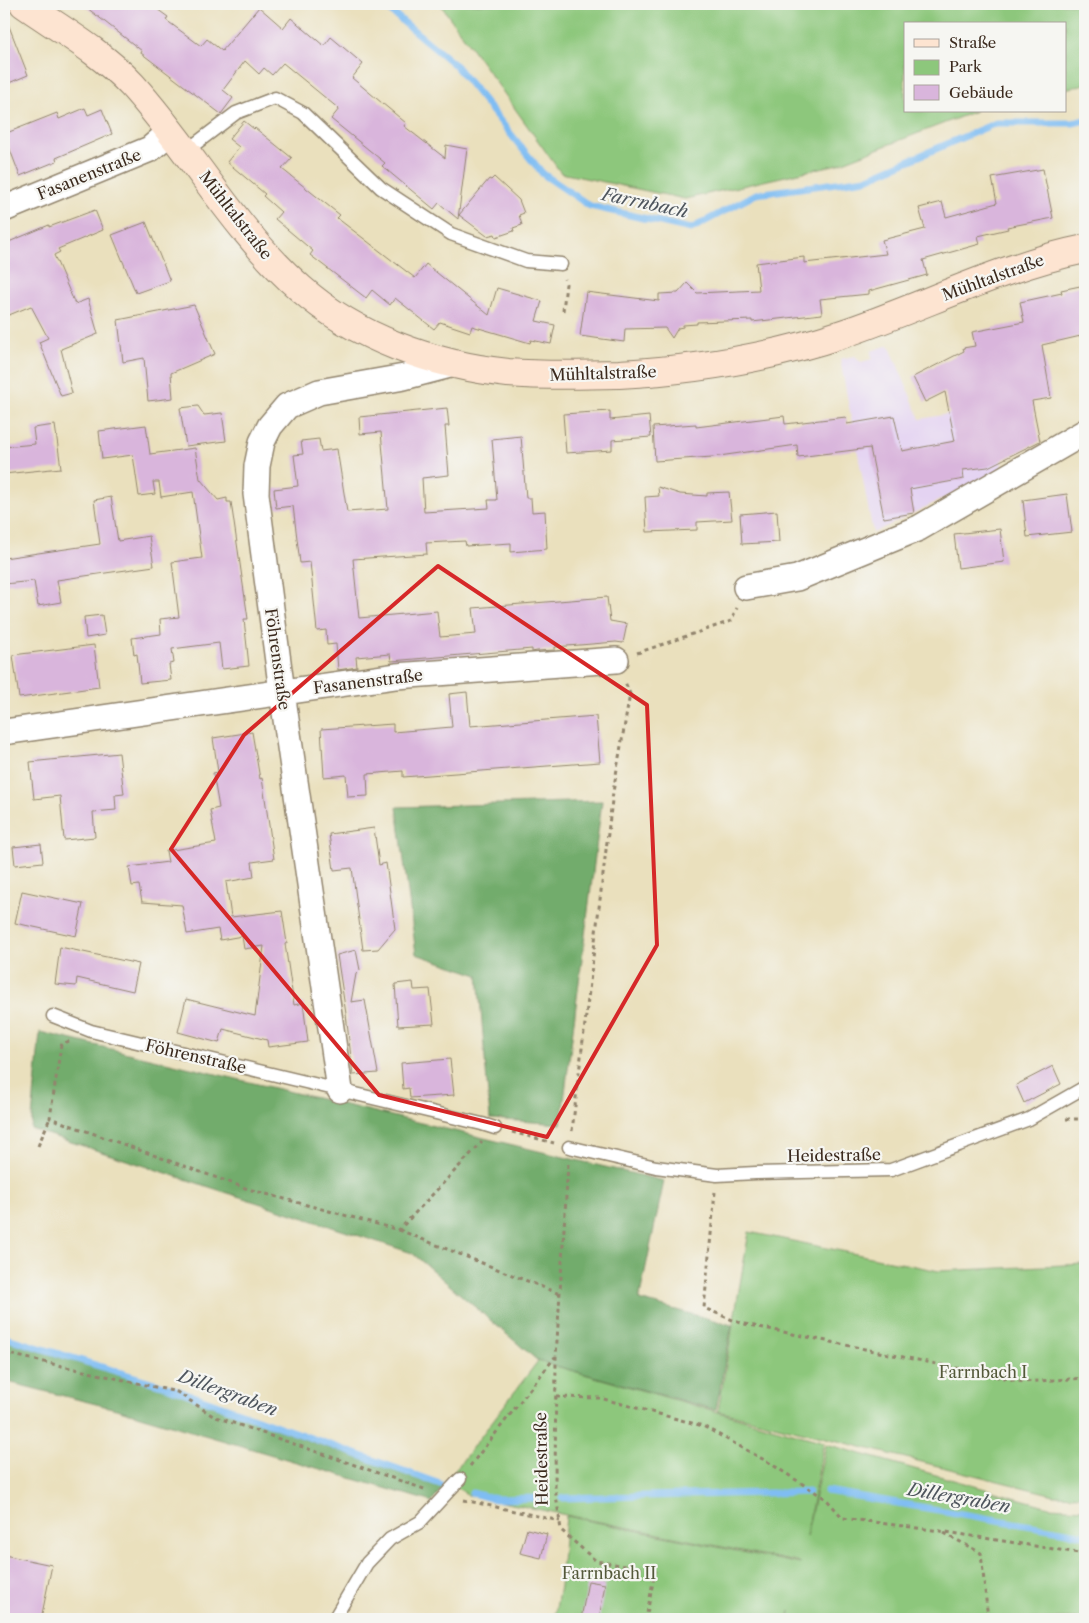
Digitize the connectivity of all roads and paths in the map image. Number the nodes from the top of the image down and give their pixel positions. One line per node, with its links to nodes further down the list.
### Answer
1 (24, 4): 2 (street, Mühltalstraße)
2 (178, 141): 3 (street, Fasanenstraße); 5 (lane); 7 (street, Mühltalstraße)
3 (4, 209)
4 (1085, 249): 7 (street, Mühltalstraße)
5 (561, 264): 6 (path)
6 (563, 311)
7 (454, 364): 11 (street, Föhrenstraße)
8 (1085, 432): 9 (street)
9 (746, 587): 10 (path)
10 (616, 660): 11 (street, Fasanenstraße); 20 (path)
11 (282, 692): 12 (street, Fasanenstraße); 16 (street, Föhrenstraße)
12 (4, 732)
13 (53, 1016): 14 (lane, Föhrenstraße)
14 (92, 1031): 16 (lane, Föhrenstraße); 17 (path)
15 (1085, 1087): 21 (lane, Heidestraße)
16 (340, 1090): 18 (lane, Föhrenstraße)
17 (50, 1118): 19 (path); 22 (path)
18 (495, 1128): 20 (path); 22 (path)
19 (38, 1146)
20 (569, 1147): 21 (lane, Heidestraße); 23 (path, Heidestraße)
21 (717, 1175): 26 (path)
22 (399, 1230): 23 (path)
23 (560, 1294): 25 (path, Heidestraße)
24 (4, 1353): 29 (path)
25 (556, 1356): 27 (path, Heidestraße); 28 (path)
26 (1085, 1378)
27 (556, 1397): 30 (path, Heidestraße); 31 (path)
28 (460, 1479): 29 (lane)
29 (444, 1496): 30 (path); 33 (lane)
30 (560, 1521): 34 (path, Heidestraße)
31 (940, 1531): 32 (path); 35 (path)
32 (1085, 1554)
33 (334, 1619)
34 (646, 1619)
35 (988, 1619)

